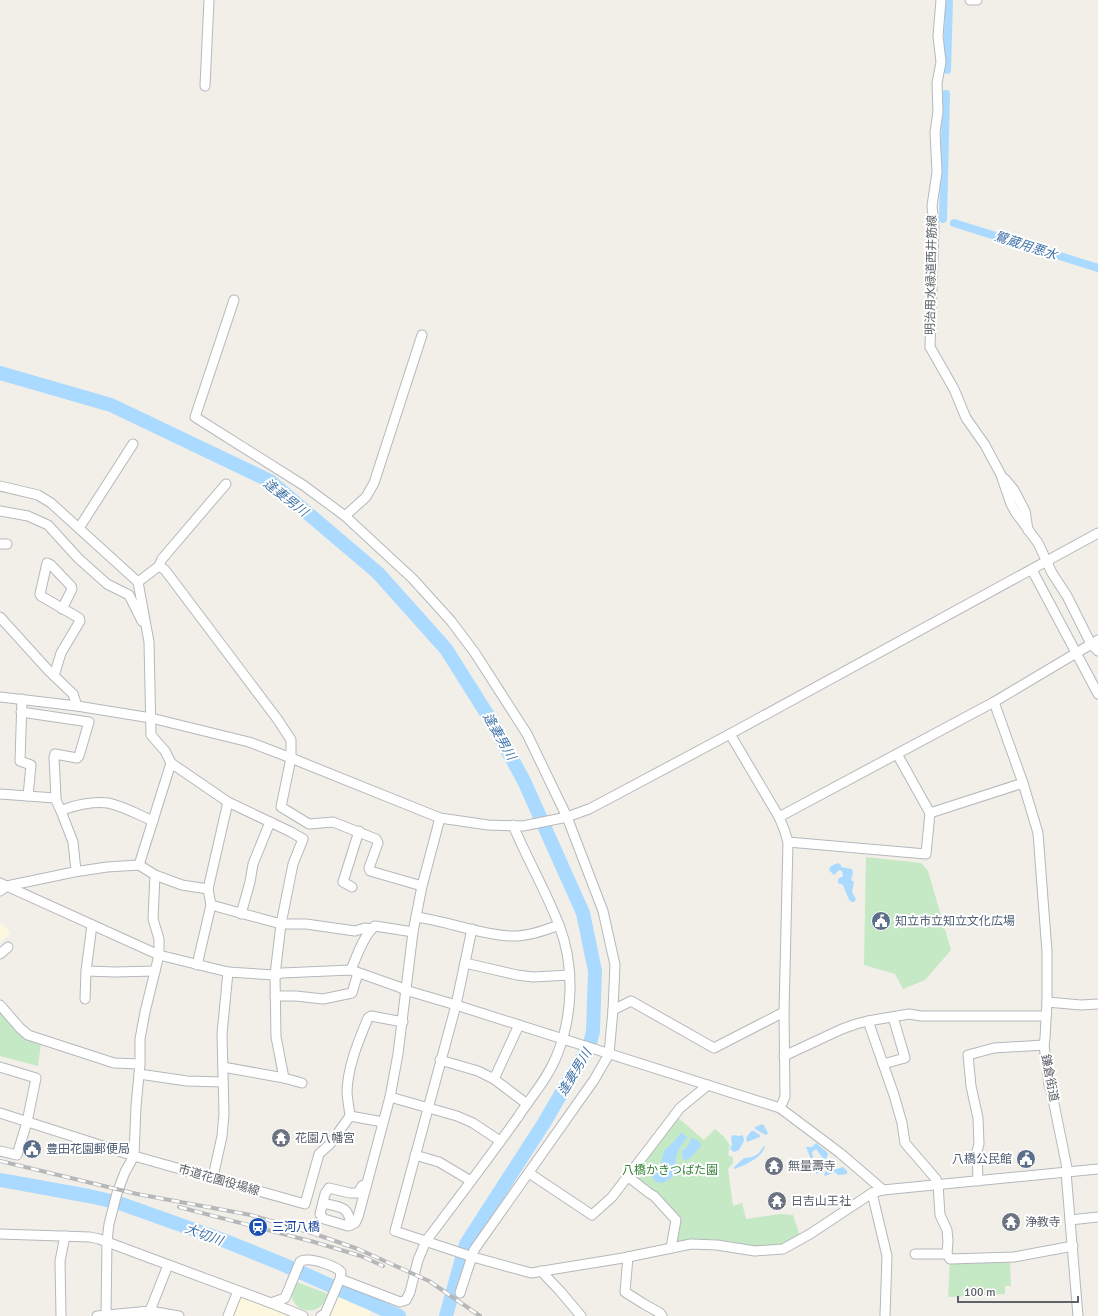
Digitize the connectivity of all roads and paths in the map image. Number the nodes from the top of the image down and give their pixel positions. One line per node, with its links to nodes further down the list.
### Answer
1 (209, 0): 5 (street)
2 (940, 0): 15 (street, 明治用水緑道西井筋線)
3 (970, 0): 4 (street)
4 (977, 0)
5 (205, 86)
6 (234, 300): 12 (street)
7 (422, 335): 12 (street)
8 (133, 444): 13 (street)
9 (226, 484): 16 (street)
10 (0, 486): 13 (street)
11 (0, 511): 21 (street)
12 (344, 516): 46 (street)
13 (79, 528): 18 (street)
14 (1098, 533): 15 (street)
15 (1047, 562): 17 (street); 22 (street, 明治用水緑道西井筋線)
16 (159, 566): 18 (street); 35 (street)
17 (1032, 570): 24 (street); 33 (street)
18 (138, 582): 21 (street)
19 (62, 608): 19 (street); 25 (street)
20 (0, 617): 25 (street)
21 (147, 632): 32 (street)
22 (1095, 642): 23 (street, 明治用水緑道西井筋線); 24 (street)
23 (1098, 651)
24 (1075, 653): 26 (street); 29 (street)
25 (54, 676): 30 (street)
26 (1098, 694)
27 (0, 697): 28 (street)
28 (22, 699): 30 (street); 31 (street)
29 (994, 702): 34 (street); 37 (street, 鎌倉街道)
30 (77, 706): 32 (street)
31 (21, 712): 39 (street); 40 (street)
32 (151, 718): 35 (street); 36 (street)
33 (730, 734): 44 (street); 46 (street)
34 (897, 754): 43 (street); 44 (street)
35 (291, 758): 45 (street); 49 (street)
36 (171, 763): 41 (street); 47 (street)
37 (1023, 784): 43 (street); 84 (street, 鎌倉街道)
38 (0, 794): 39 (street)
39 (28, 796): 40 (street)
40 (56, 798): 42 (street)
41 (228, 802): 48 (street); 60 (street)
42 (62, 811): 47 (street); 55 (street)
43 (930, 813): 53 (street)
44 (778, 817): 53 (street)
45 (440, 818): 50 (street); 58 (street)
46 (563, 818): 50 (street); 88 (street)
47 (153, 821): 54 (street)
48 (270, 822): 52 (street); 62 (street)
49 (309, 824): 51 (street); 52 (street)
50 (513, 826): 66 (street)
51 (359, 832): 58 (street); 59 (street)
52 (303, 839): 64 (street)
53 (788, 842): 89 (street)
54 (139, 865): 55 (street); 56 (street)
55 (76, 871): 57 (street)
56 (155, 875): 60 (street); 72 (street)
57 (2, 886): 65 (street)
58 (422, 886): 63 (street)
59 (352, 887)
60 (208, 889): 61 (street)
61 (211, 906): 62 (street); 74 (street)
62 (241, 914): 64 (street)
63 (416, 917): 68 (street); 69 (street)
64 (281, 924): 67 (street); 80 (street)
65 (92, 925): 72 (street); 75 (street)
66 (559, 925): 68 (street); 79 (street)
67 (371, 929): 69 (street); 78 (street)
68 (472, 929): 73 (street)
69 (412, 932): 81 (street)
70 (8, 947): 71 (street)
71 (0, 954)
72 (159, 955): 74 (street); 76 (street)
73 (465, 963): 79 (street); 87 (street)
74 (197, 965): 77 (street)
75 (86, 971): 76 (street); 83 (street)
76 (155, 971): 103 (street)
77 (228, 972): 80 (street); 102 (street)
78 (354, 972): 80 (street); 81 (street); 82 (street)
79 (570, 975): 95 (street)
80 (275, 976): 82 (street)
81 (405, 990): 87 (street); 93 (street)
82 (275, 996): 104 (street)
83 (85, 999)
84 (1047, 1002): 85 (street); 90 (street, 鎌倉街道)
85 (1098, 1004)
86 (0, 1005): 103 (street)
87 (456, 1005): 94 (street); 99 (street)
88 (613, 1010): 89 (street); 97 (street)
89 (784, 1012): 98 (street)
90 (1046, 1016): 91 (street); 96 (street, 鎌倉街道)
91 (893, 1017): 92 (street); 100 (street)
92 (868, 1021): 98 (street); 100 (street)
93 (403, 1022): 109 (street); 114 (street)
94 (518, 1025): 95 (street); 105 (street)
95 (562, 1039): 97 (street); 110 (street)
96 (1044, 1045): 122 (street, 鎌倉街道); 127 (street)
97 (606, 1053): 108 (street); 123 (street)
98 (784, 1056): 112 (street)
99 (440, 1060): 105 (street); 111 (street)
100 (883, 1064): 128 (street)
101 (0, 1067): 115 (street)
102 (223, 1067): 104 (street); 106 (street)
103 (140, 1069): 106 (street); 119 (street)
104 (284, 1078): 107 (street)
105 (494, 1079): 110 (street)
106 (223, 1082): 125 (street)
107 (302, 1083)
108 (708, 1085): 112 (street); 124 (street)
109 (390, 1097): 111 (street); 116 (street)
110 (527, 1104): 117 (street)
111 (428, 1108): 117 (street); 120 (street)
112 (780, 1108): 129 (street)
113 (0, 1113): 115 (street, 市道花園役場線)
114 (350, 1116): 116 (street); 125 (street, 市道花園役場線)
115 (27, 1122): 118 (street); 119 (street, 市道花園役場線)
116 (383, 1122): 131 (street)
117 (500, 1141): 126 (street)
118 (0, 1151)
119 (134, 1156): 125 (street, 市道花園役場線); 138 (street)
120 (415, 1156): 126 (street); 139 (street)
121 (1098, 1169): 122 (street)
122 (1066, 1172): 127 (street); 134 (street, 鎌倉街道)
123 (529, 1173): 124 (street); 144 (street)
124 (627, 1176): 141 (street)
125 (213, 1178)
126 (471, 1181): 139 (street)
127 (978, 1181): 128 (street)
128 (938, 1184): 129 (street); 143 (street)
129 (883, 1190): 130 (street)
130 (872, 1193): 141 (street); 163 (street)
131 (360, 1198): 132 (street); 135 (street)
132 (323, 1203): 135 (street); 135 (street)
133 (1098, 1217): 134 (street)
134 (1070, 1220): 140 (street, 鎌倉街道)
135 (351, 1225)
136 (0, 1234): 137 (street)
137 (65, 1236): 138 (street); 156 (street)
138 (107, 1241): 146 (street); 155 (street)
139 (426, 1241): 144 (street); 148 (street)
140 (1073, 1246): 143 (street); 164 (street, 鎌倉街道)
141 (671, 1248): 145 (street)
142 (915, 1254): 143 (street)
143 (947, 1254)
144 (471, 1256): 147 (street); 150 (street)
145 (628, 1257): 147 (street); 162 (street)
146 (168, 1265): 149 (street); 154 (street)
147 (541, 1271): 161 (street)
148 (340, 1279): 151 (street); 160 (street)
149 (238, 1291): 152 (street); 158 (street)
150 (460, 1292)
151 (285, 1298): 152 (street); 153 (street)
152 (271, 1303): 153 (street)
153 (291, 1311): 159 (street)
154 (149, 1314): 155 (street); 157 (street)
155 (102, 1315)
156 (61, 1316)
157 (179, 1316)
158 (228, 1316)
159 (302, 1316)
160 (321, 1316)
161 (581, 1316)
162 (662, 1316)
163 (885, 1316)
164 (1078, 1316)

